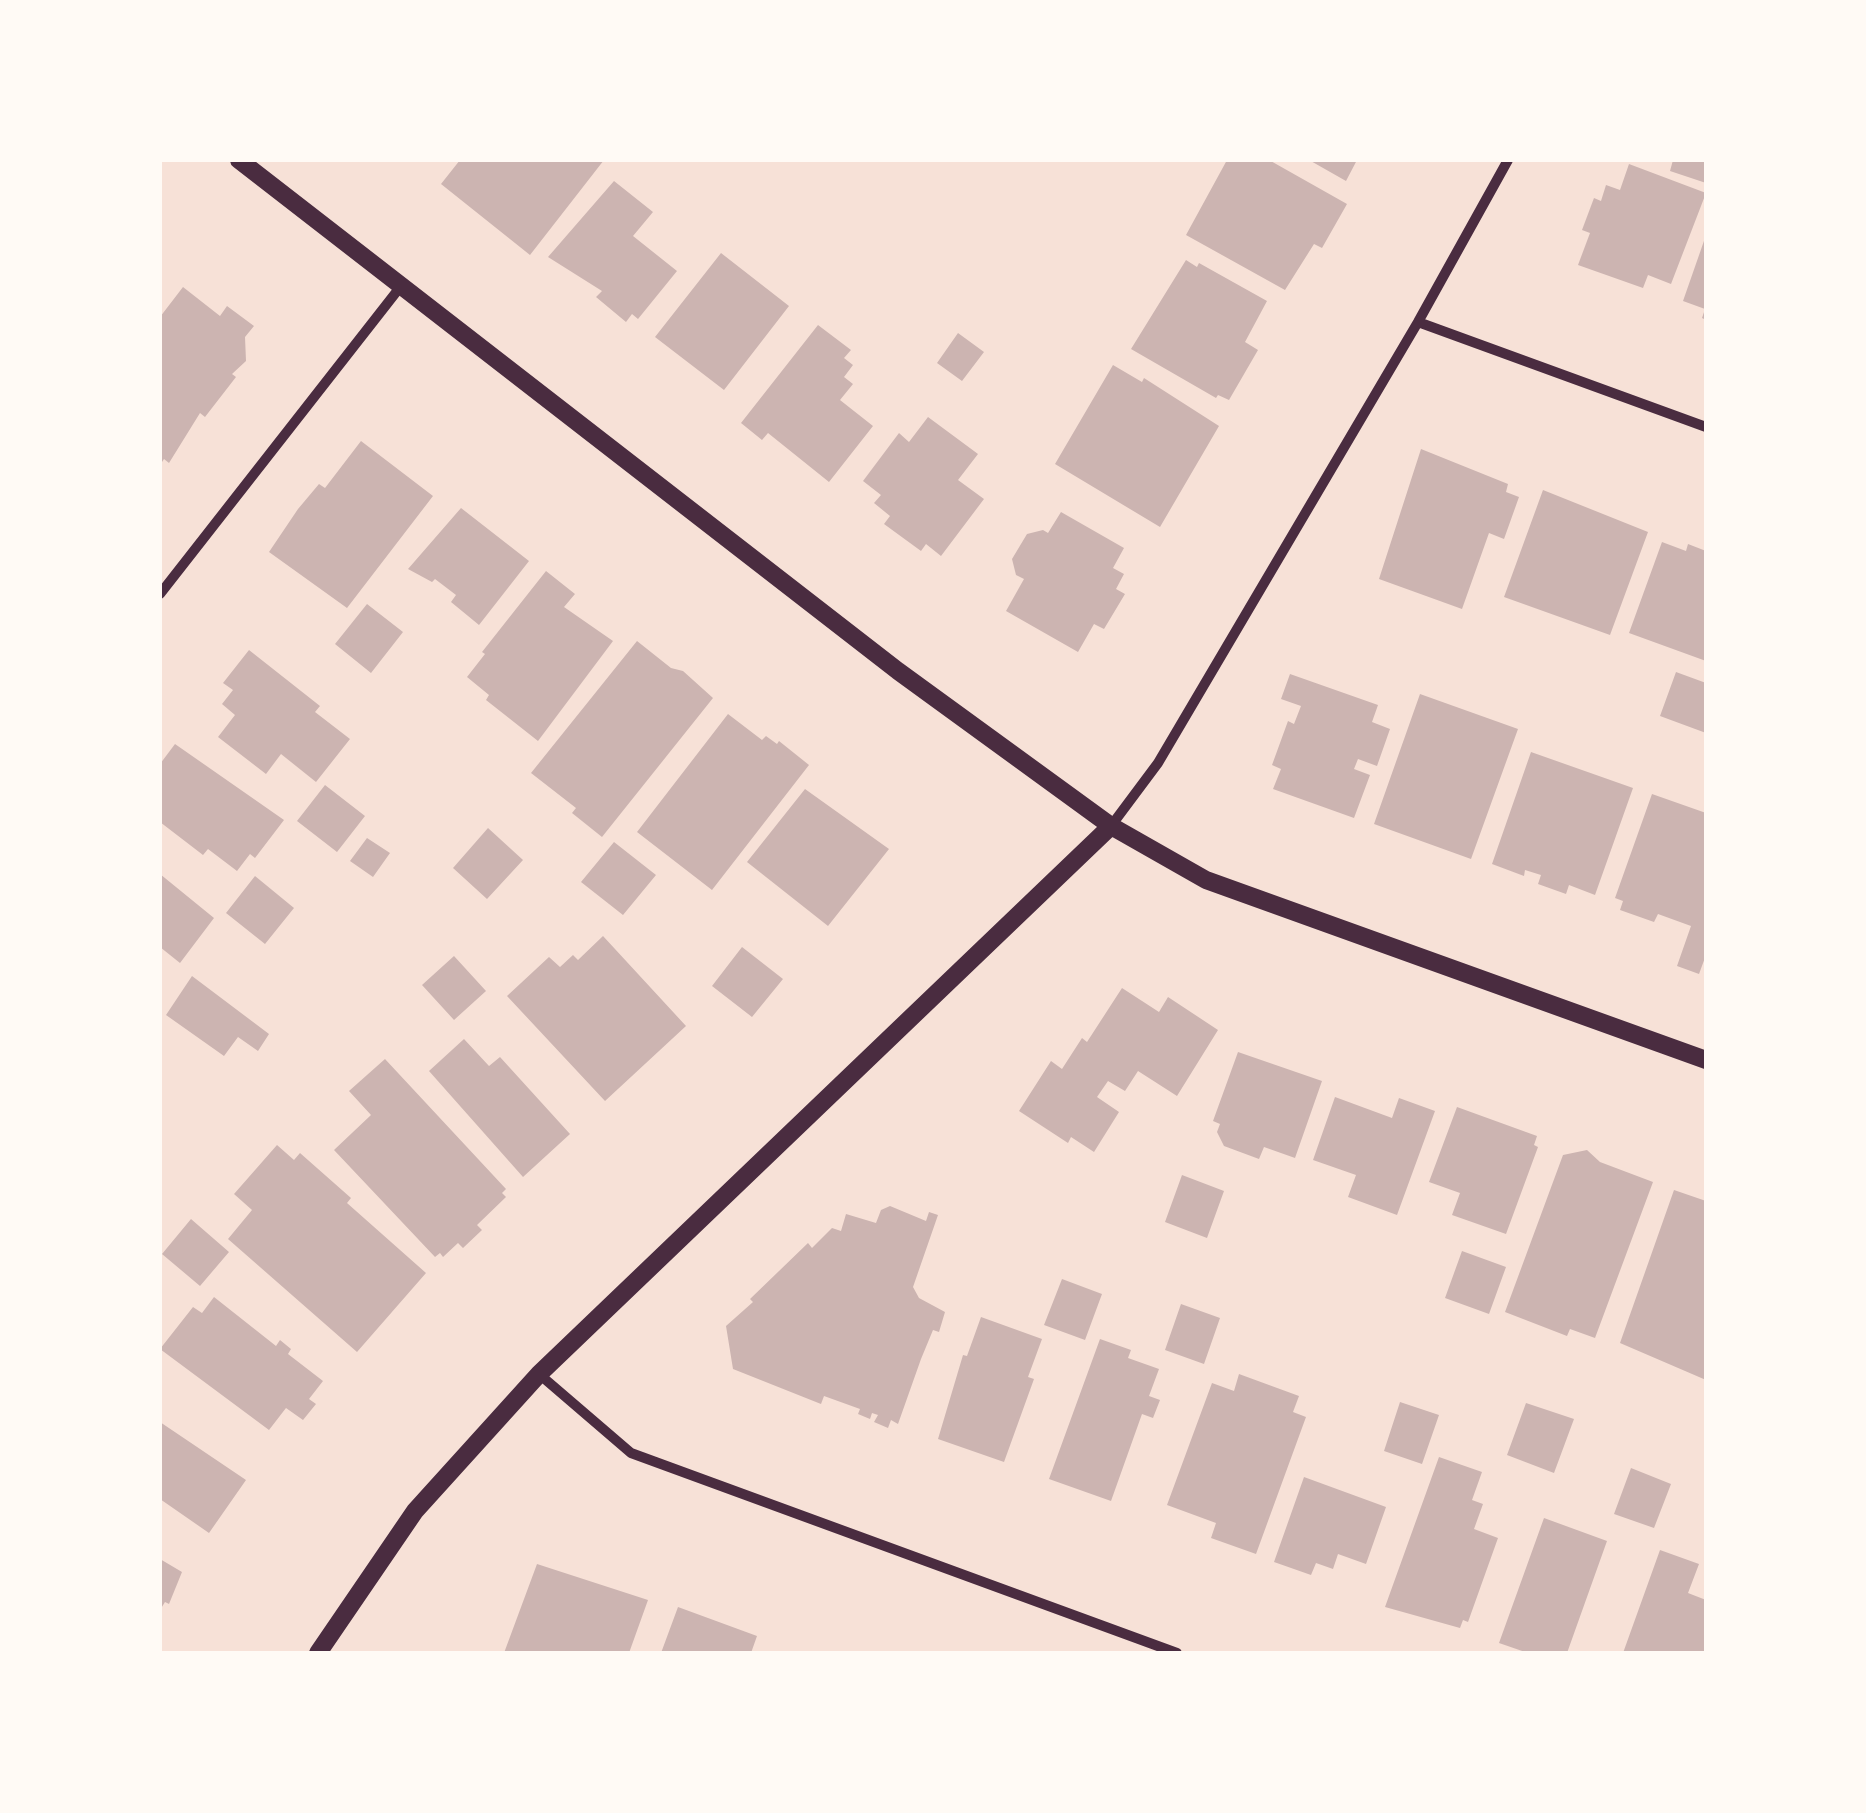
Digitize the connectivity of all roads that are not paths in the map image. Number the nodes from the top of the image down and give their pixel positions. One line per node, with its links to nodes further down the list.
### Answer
1 (239, 160): 3 (street)
2 (1508, 160): 4 (street)
3 (400, 286): 6 (street); 7 (street)
4 (1418, 322): 5 (street); 7 (street)
5 (1706, 427)
6 (160, 594)
7 (1111, 826): 8 (street); 9 (street)
8 (1706, 1060)
9 (540, 1374): 10 (street); 11 (street)
10 (318, 1653)
11 (1177, 1653)

